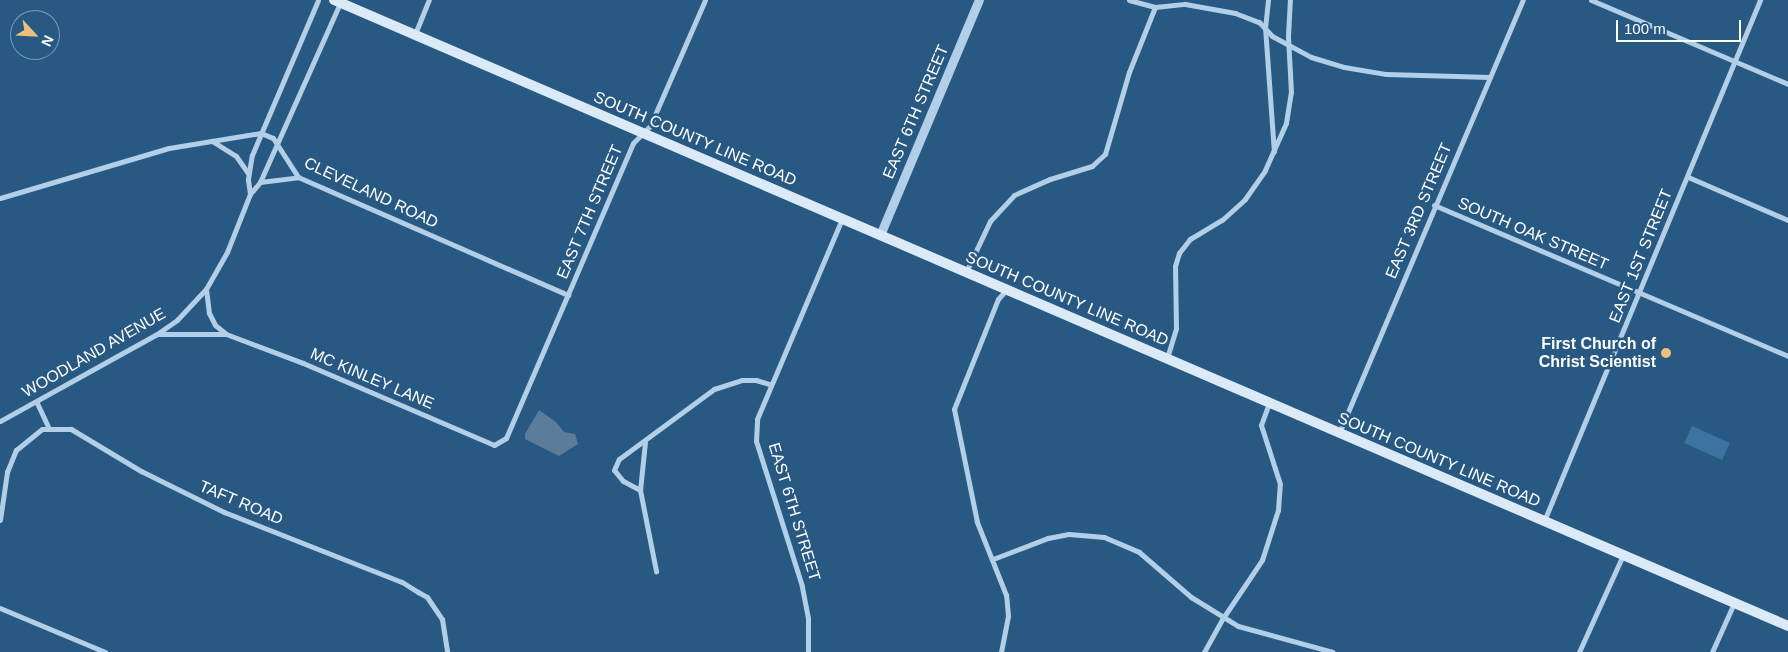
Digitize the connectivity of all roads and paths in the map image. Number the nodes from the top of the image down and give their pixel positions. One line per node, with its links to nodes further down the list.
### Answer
1 (318, 0): 20 (street, WOODLAND AVENUE)
2 (430, 0): 14 (street)
3 (705, 0): 19 (street, EAST 7TH STREET)
4 (979, 0): 33 (street, EAST 6TH STREET)
5 (1128, 0): 12 (street)
6 (1268, 0): 13 (street)
7 (1290, 0): 15 (street)
8 (1523, 0): 17 (street, EAST 3RD STREET)
9 (1591, 0): 16 (street)
10 (1760, 0): 16 (street, EAST 1ST STREET)
11 (337, 1): 14 (main road, SOUTH COUNTY LINE ROAD); 22 (street, WOODLAND AVENUE)
12 (1155, 7): 13 (street); 34 (street)
13 (1265, 27): 15 (street); 23 (street)
14 (415, 34): 19 (main road, SOUTH COUNTY LINE ROAD)
15 (1290, 46): 17 (street); 23 (street)
16 (1735, 62): 18 (street); 26 (street, EAST 1ST STREET)
17 (1490, 77): 30 (street, EAST 3RD STREET)
18 (1788, 84)
19 (642, 132): 31 (main road, SOUTH COUNTY LINE ROAD); 38 (street, EAST 7TH STREET)
20 (261, 133): 21 (street); 22 (street, CLEVELAND ROAD); 24 (street, WOODLAND AVENUE)
21 (212, 141): 24 (street); 29 (street)
22 (277, 143): 25 (street, CLEVELAND ROAD); 27 (street, WOODLAND AVENUE)
23 (1274, 154): 42 (street)
24 (248, 174): 28 (street, WOODLAND AVENUE)
25 (298, 176): 27 (street); 38 (street, CLEVELAND ROAD)
26 (1688, 178): 32 (street); 37 (street, EAST 1ST STREET)
27 (260, 182): 28 (street, WOODLAND AVENUE)
28 (250, 194): 35 (street, WOODLAND AVENUE)
29 (0, 198)
30 (1434, 205): 37 (street, SOUTH OAK STREET); 48 (street, EAST 3RD STREET)
31 (842, 219): 33 (main road, SOUTH COUNTY LINE ROAD); 43 (street, EAST 6TH STREET)
32 (1788, 220)
33 (880, 235): 34 (main road, SOUTH COUNTY LINE ROAD)
34 (966, 272): 36 (main road, SOUTH COUNTY LINE ROAD)
35 (206, 289): 39 (street, WOODLAND AVENUE); 40 (street)
36 (1006, 290): 42 (main road, SOUTH COUNTY LINE ROAD); 55 (street)
37 (1640, 293): 41 (street, SOUTH OAK STREET); 53 (street, EAST 1ST STREET)
38 (568, 295): 49 (street, EAST 7TH STREET)
39 (157, 334): 40 (street, MC KINLEY LANE); 45 (street, WOODLAND AVENUE)
40 (226, 334): 49 (street, MC KINLEY LANE)
41 (1788, 356)
42 (1167, 359): 44 (main road, SOUTH COUNTY LINE ROAD)
43 (769, 384): 50 (street); 63 (street, EAST 6TH STREET)
44 (1268, 402): 48 (main road, SOUTH COUNTY LINE ROAD); 59 (street)
45 (37, 403): 46 (street, WOODLAND AVENUE); 47 (street)
46 (0, 421)
47 (48, 427): 52 (street); 62 (street, TAFT ROAD)
48 (1339, 433): 53 (main road, SOUTH COUNTY LINE ROAD)
49 (506, 438)
50 (645, 442): 51 (street); 51 (street)
51 (640, 490): 56 (street)
52 (0, 520)
53 (1544, 521): 54 (main road, SOUTH COUNTY LINE ROAD)
54 (1623, 555): 57 (main road, SOUTH COUNTY LINE ROAD); 67 (street)
55 (993, 560): 59 (street); 64 (street)
56 (656, 570)
57 (1734, 603): 60 (main road, SOUTH COUNTY LINE ROAD); 68 (street)
58 (0, 608): 61 (street)
59 (1223, 618): 65 (street); 66 (street)
60 (1788, 626)
61 (105, 652)
62 (447, 652)
63 (808, 652)
64 (1001, 652)
65 (1204, 652)
66 (1333, 652)
67 (1579, 652)
68 (1712, 652)

